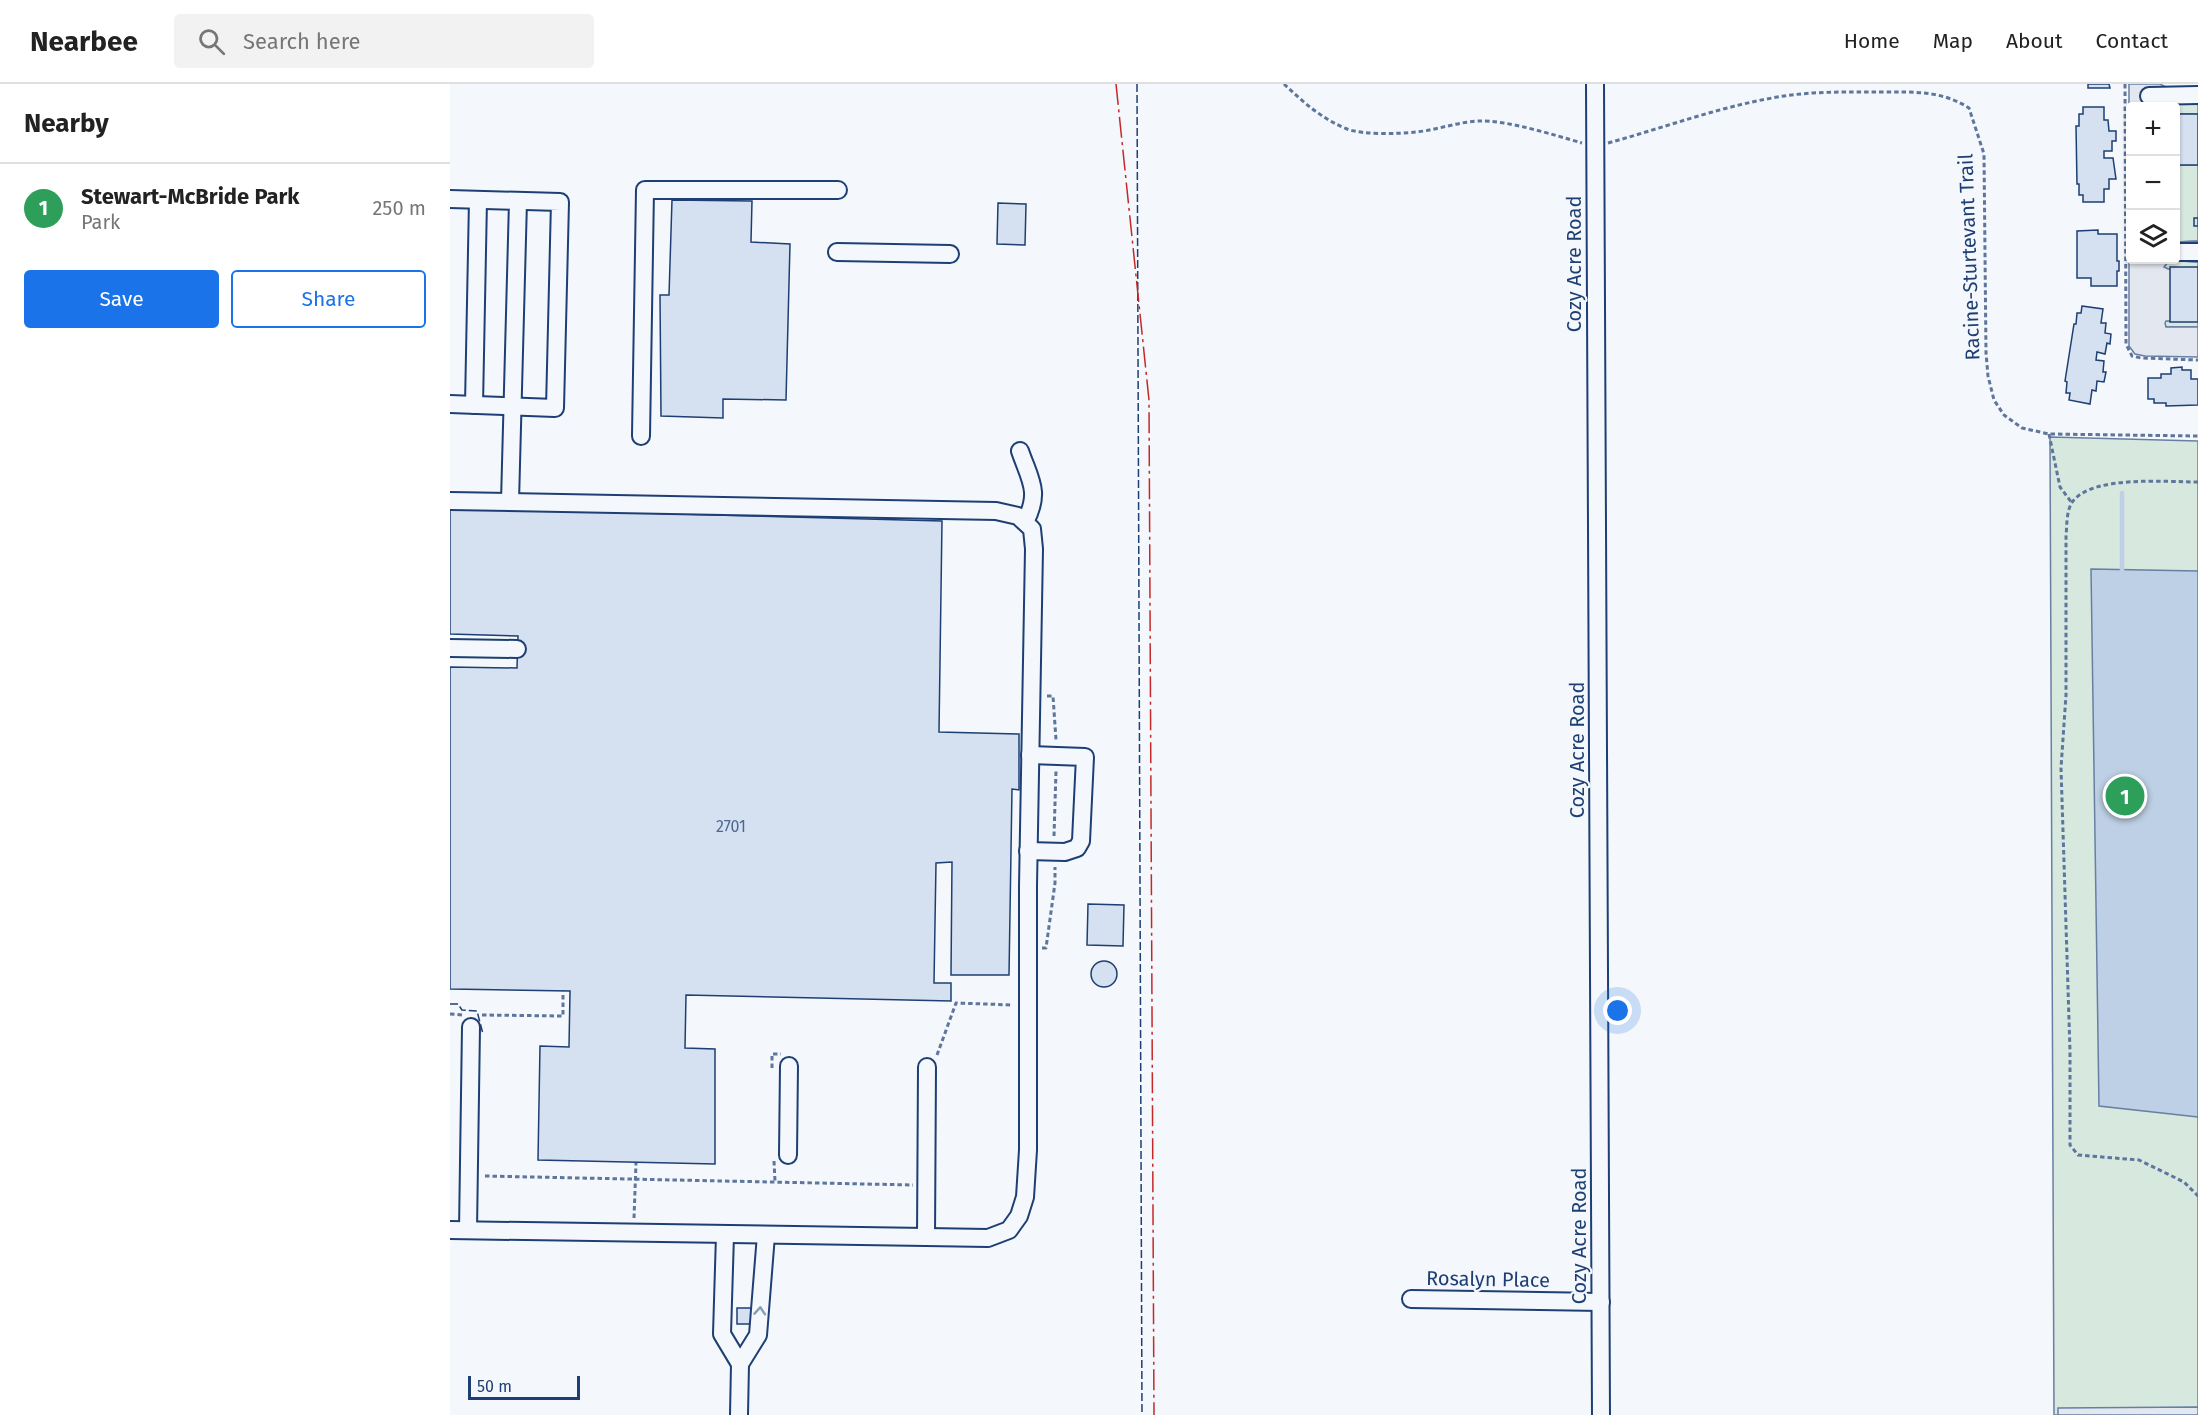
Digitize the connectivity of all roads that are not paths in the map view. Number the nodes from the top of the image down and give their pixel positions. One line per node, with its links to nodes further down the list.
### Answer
1 (1595, 84): 34 (street, Cozy Acre Road)
2 (2198, 95): 3 (street)
3 (2149, 96)
4 (838, 190): 15 (street)
5 (450, 199): 6 (street)
6 (478, 200): 7 (street); 13 (street)
7 (518, 201): 14 (street); 14 (street)
8 (837, 252): 11 (street)
9 (2180, 252): 10 (street)
10 (2198, 252)
11 (950, 254)
12 (450, 404): 13 (street)
13 (474, 405): 14 (street)
14 (513, 406): 18 (street)
15 (641, 436)
16 (1020, 451): 19 (street)
17 (450, 501): 18 (street)
18 (510, 502): 19 (street)
19 (1025, 522): 22 (street)
20 (450, 648): 21 (street)
21 (517, 649)
22 (1030, 755): 23 (street); 23 (street)
23 (1028, 851): 32 (street)
24 (471, 1027): 29 (street)
25 (932, 1063): 32 (street)
26 (789, 1066): 27 (street)
27 (788, 1155)
28 (450, 1230): 29 (street)
29 (468, 1230): 31 (street)
30 (766, 1234): 31 (street); 32 (street); 35 (street, one-way to 30)
31 (725, 1235): 35 (street)
32 (926, 1237)
33 (1411, 1299): 34 (street, Rosalyn Place)
34 (1600, 1302): 37 (street, Cozy Acre Road)
35 (740, 1364): 36 (street)
36 (739, 1415)
37 (1600, 1415)

